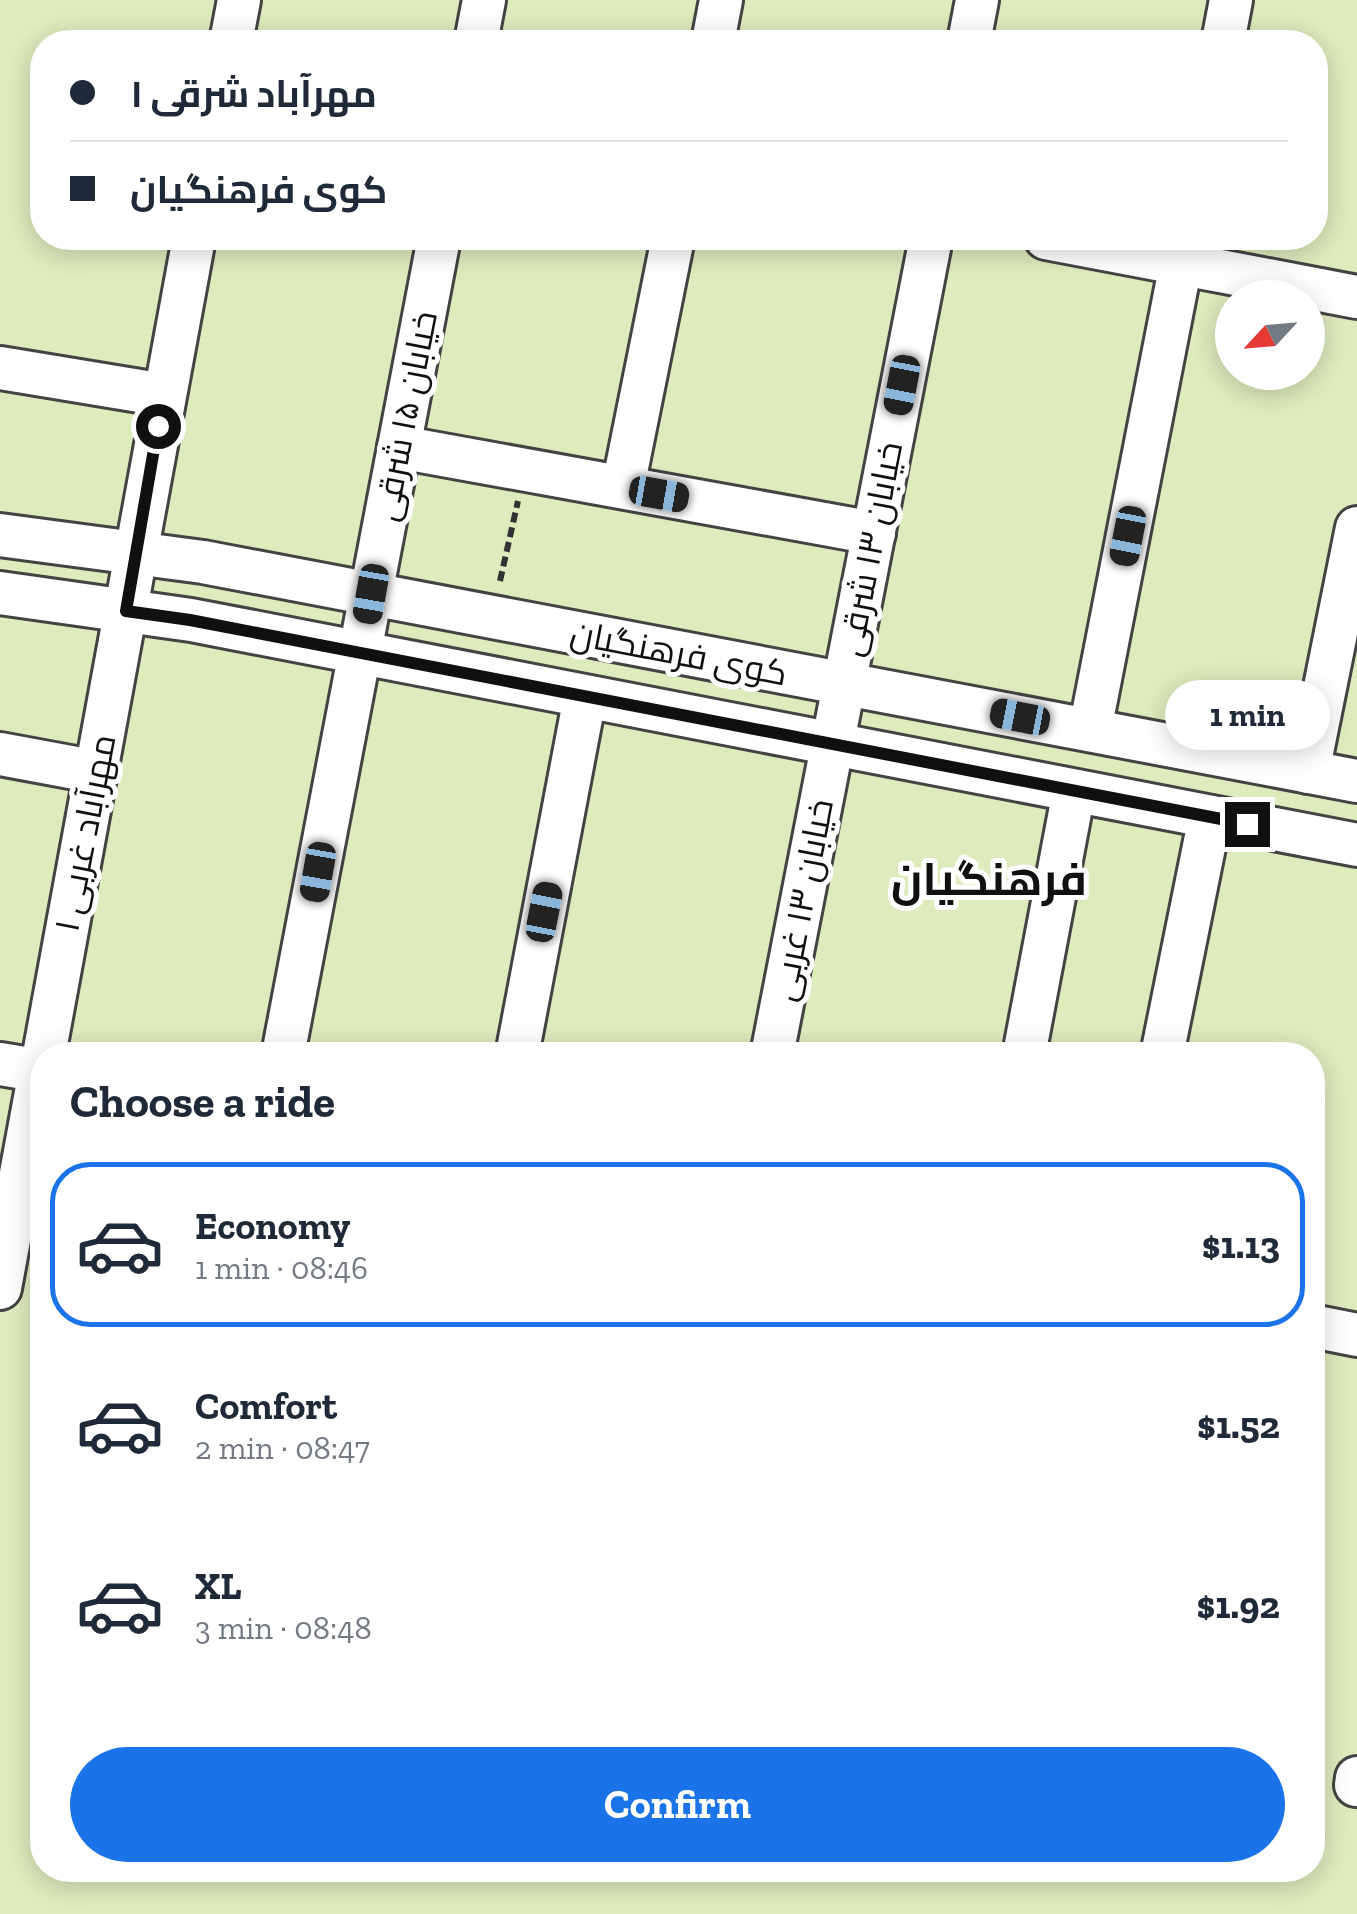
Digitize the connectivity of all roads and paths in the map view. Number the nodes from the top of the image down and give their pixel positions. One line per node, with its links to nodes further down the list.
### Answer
1 (239, 0): 6 (street)
2 (484, 0): 7 (street)
3 (721, 0): 8 (street)
4 (978, 0): 9 (street)
5 (1231, 0): 10 (street)
6 (233, 30)
7 (478, 30)
8 (715, 30)
9 (972, 30)
10 (1225, 30)
11 (192, 250): 18 (street, مهرآباد غربی ۱)
12 (437, 250): 19 (street, خیابان ۱۵ شرقی)
13 (671, 250): 21 (street)
14 (929, 250): 23 (street, خیابان ۱۳ شرقی)
15 (1183, 250): 16 (street); 33 (street)
16 (1357, 297)
17 (0, 368): 18 (street)
18 (164, 395): 25 (street, مهرآباد غربی ۱)
19 (399, 447): 20 (street); 27 (street, خیابان ۱۵ شرقی)
20 (526, 470): 21 (street); 29 (path)
21 (623, 487): 23 (street)
22 (1357, 528): 37 (street)
23 (874, 533): 31 (street, خیابان ۱۳ شرقی)
24 (0, 534): 25 (street, کوی فرهنگیان)
25 (134, 553): 27 (street, کوی فرهنگیان); 28 (street, مهرآباد غربی ۱)
26 (0, 594): 28 (street, کوی فرهنگیان)
27 (371, 594): 29 (street, کوی فرهنگیان); 30 (street, خیابان ۱۵ شرقی)
28 (126, 611): 30 (street, کوی فرهنگیان); 36 (street, مهرآباد غربی ۱)
29 (492, 617): 31 (street, کوی فرهنگیان)
30 (360, 653): 32 (street, کوی فرهنگیان); 43 (street, خیابان ۱۵ شرقی)
31 (844, 684): 33 (street, کوی فرهنگیان); 34 (street, خیابان ۱۳ شرقی)
32 (585, 697): 34 (street, کوی فرهنگیان); 44 (street)
33 (1090, 730): 37 (street, کوی فرهنگیان)
34 (833, 744): 39 (street, کوی فرهنگیان); 45 (street, خیابان ۱۳ غربی)
35 (0, 754): 36 (street)
36 (96, 772): 42 (street, مهرآباد غربی ۱)
37 (1308, 772): 38 (street, کوی فرهنگیان)
38 (1357, 782)
39 (1074, 791): 40 (street, کوی فرهنگیان); 46 (street)
40 (1210, 817): 41 (street, کوی فرهنگیان); 47 (street)
41 (1357, 845)
42 (39, 1042)
43 (285, 1042)
44 (519, 1042)
45 (775, 1042)
46 (1026, 1042)
47 (1165, 1042)
48 (30, 1090): 49 (street, مهرآباد غربی ۱)
49 (0, 1288)
50 (1325, 1329): 51 (street)
51 (1357, 1335)

